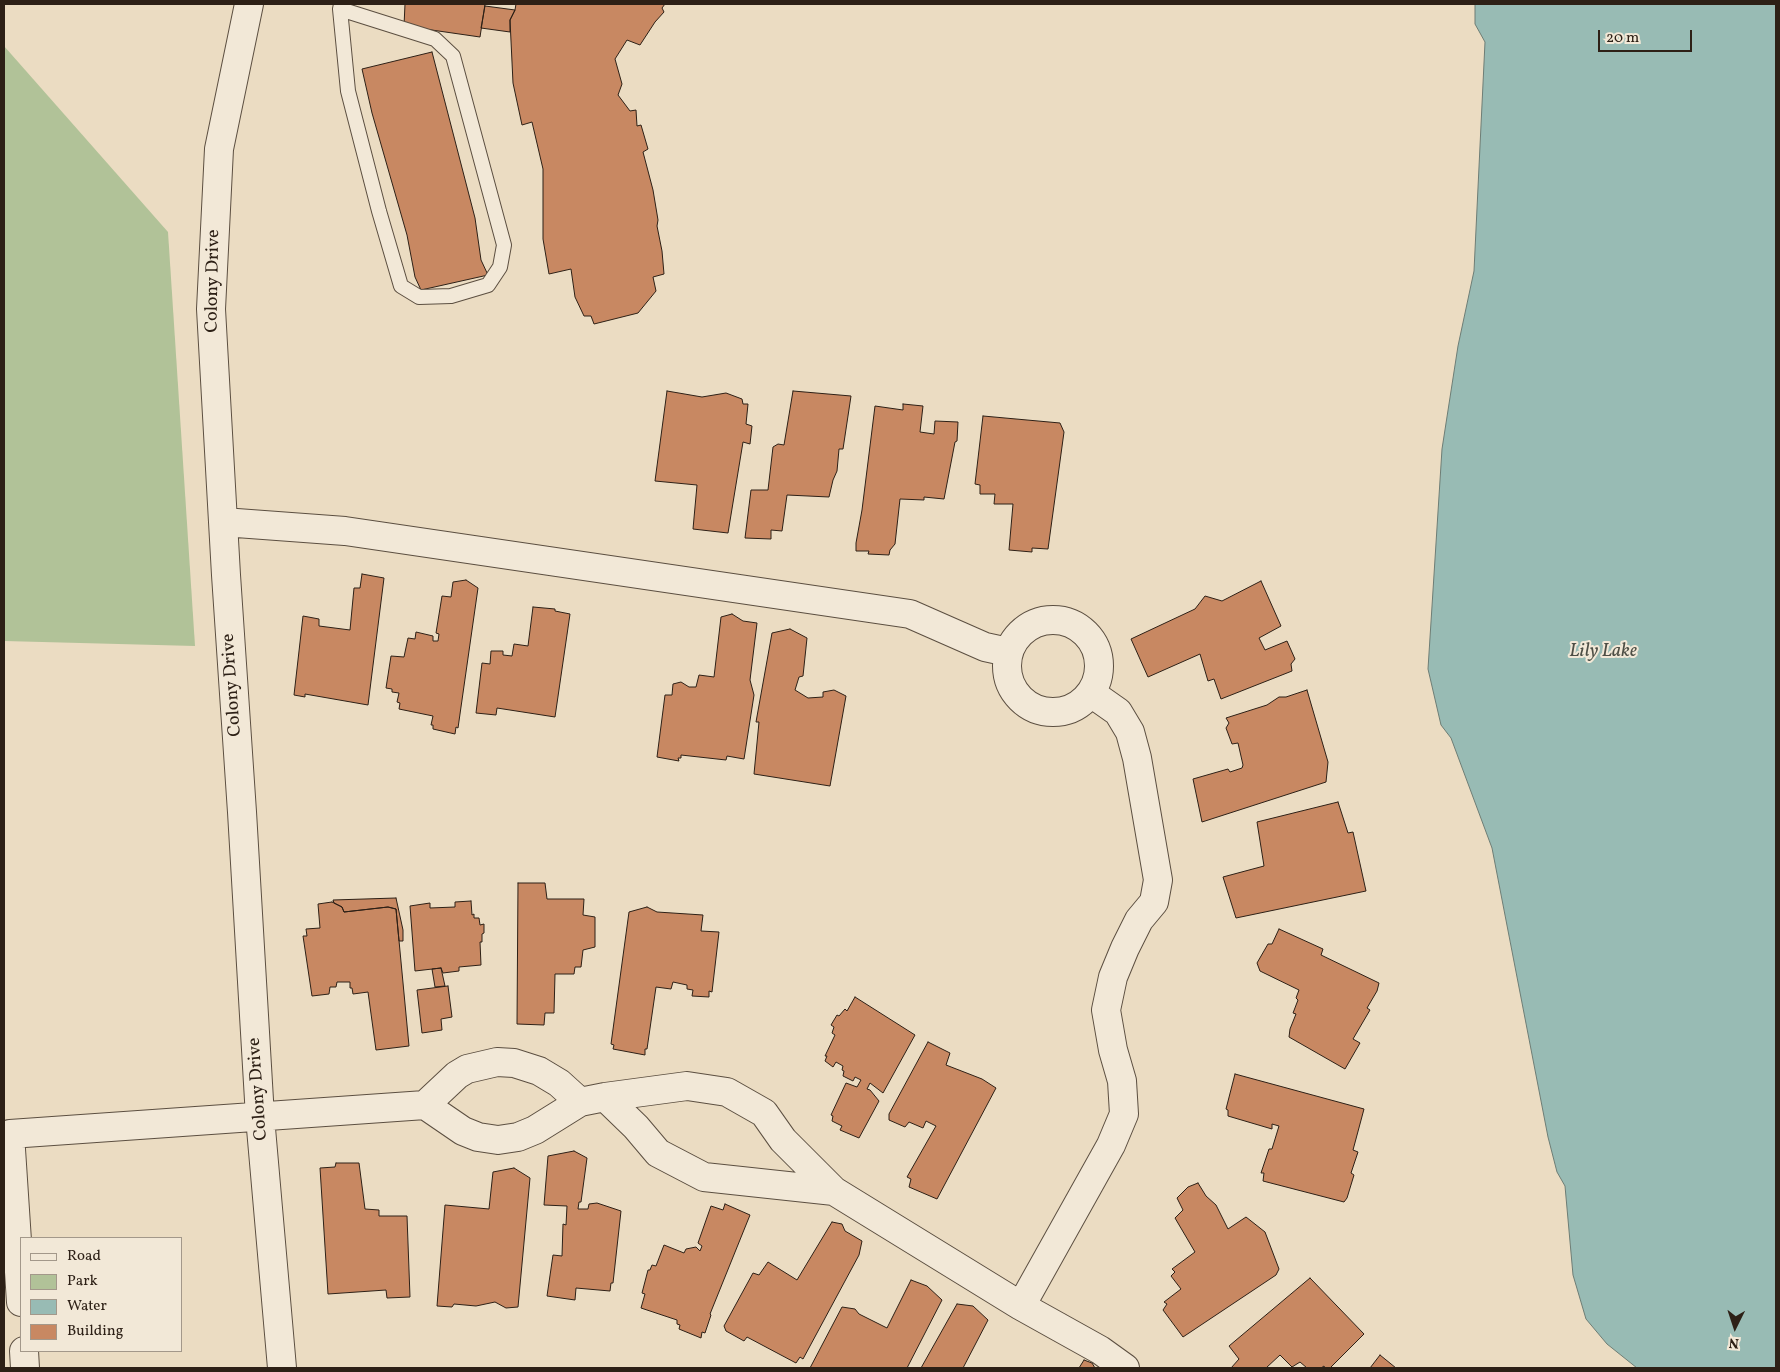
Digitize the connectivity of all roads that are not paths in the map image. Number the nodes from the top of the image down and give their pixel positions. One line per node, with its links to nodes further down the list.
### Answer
1 (249, 4): 3 (street, Colony Drive)
2 (341, 6): 2 (lane)
3 (222, 522): 4 (street); 8 (street, Colony Drive)
4 (1008, 652): 5 (street); 5 (street)
5 (1091, 693): 11 (street)
6 (592, 1100): 7 (street); 7 (street); 9 (street); 9 (street)
7 (425, 1105): 8 (street)
8 (260, 1117): 10 (street); 14 (street, Colony Drive)
9 (834, 1191): 11 (street)
10 (20, 1287)
11 (1020, 1306): 15 (street)
12 (24, 1352): 13 (street)
13 (26, 1368)
14 (282, 1368)
15 (1125, 1368)

